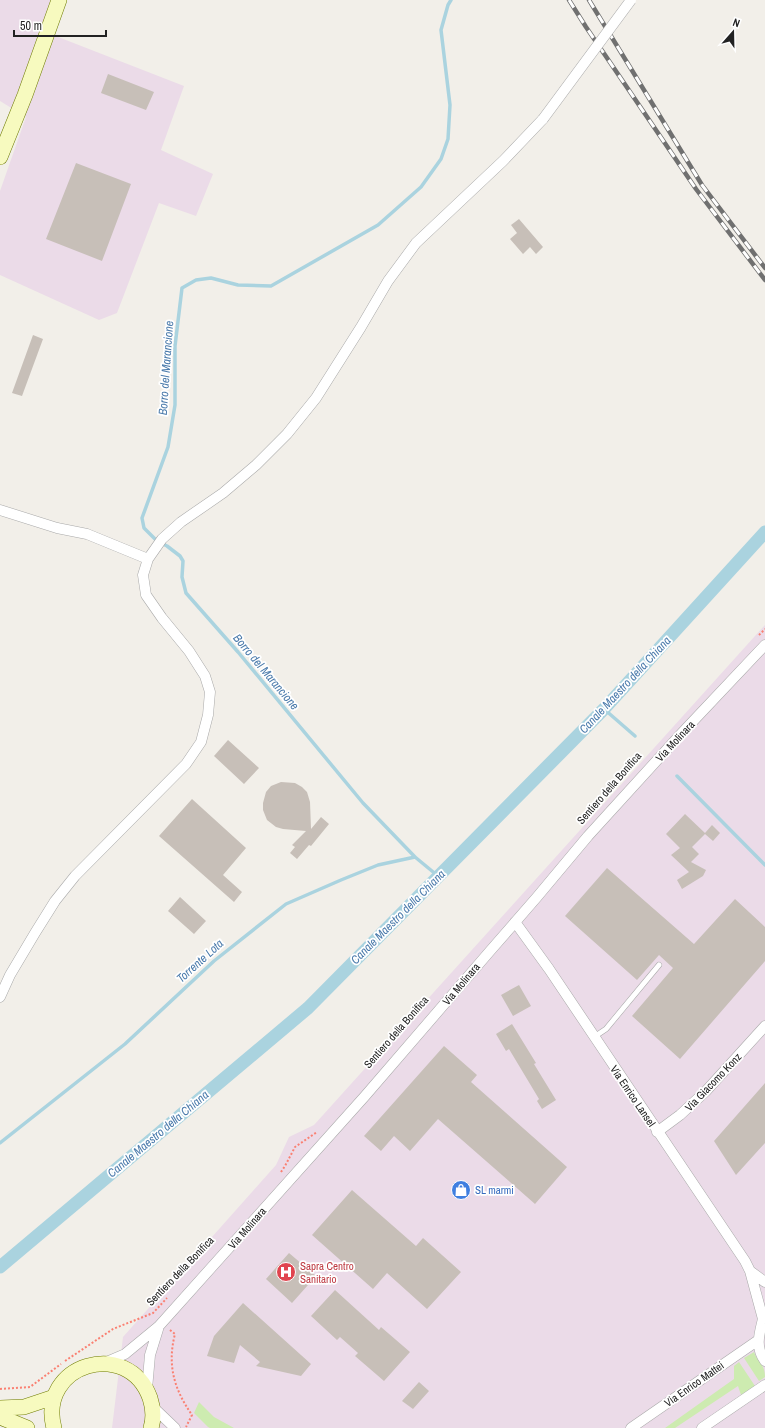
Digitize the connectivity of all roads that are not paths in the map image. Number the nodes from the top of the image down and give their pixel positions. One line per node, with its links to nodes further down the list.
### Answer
1 (59, 0): 3 (main road)
2 (631, 0): 5 (street, bridge)
3 (0, 157)
4 (0, 510): 5 (street)
5 (148, 559): 9 (street)
6 (765, 645): 7 (street, Via Molinara)
7 (515, 922): 11 (street, Via Enrico Lansel); 16 (street, Via Molinara)
8 (659, 965): 11 (lane)
9 (0, 997)
10 (765, 1026): 12 (street, Via Giacomo Konz)
11 (594, 1037): 12 (street, Via Enrico Lansel)
12 (657, 1132): 13 (street, Via Enrico Lansel)
13 (750, 1271): 14 (street, Via Enrico Lansel); 15 (street, Via Enrico Lansel)
14 (765, 1282)
15 (764, 1318): 17 (street)
16 (159, 1326): 19 (street, Via Molinara); 21 (street, Via Molinara)
17 (757, 1341): 18 (street); 30 (street, Via Enrico Mattei)
18 (765, 1361)
19 (104, 1364): 21 (main road); 22 (main road)
20 (765, 1385): 31 (street)
21 (147, 1389): 23 (main road)
22 (54, 1397): 24 (main road); 27 (main road)
23 (153, 1406): 28 (main road); 29 (street)
24 (0, 1408)
25 (0, 1417): 26 (main road)
26 (26, 1428)
27 (54, 1428)
28 (151, 1428)
29 (175, 1428)
30 (631, 1428)
31 (702, 1428)

